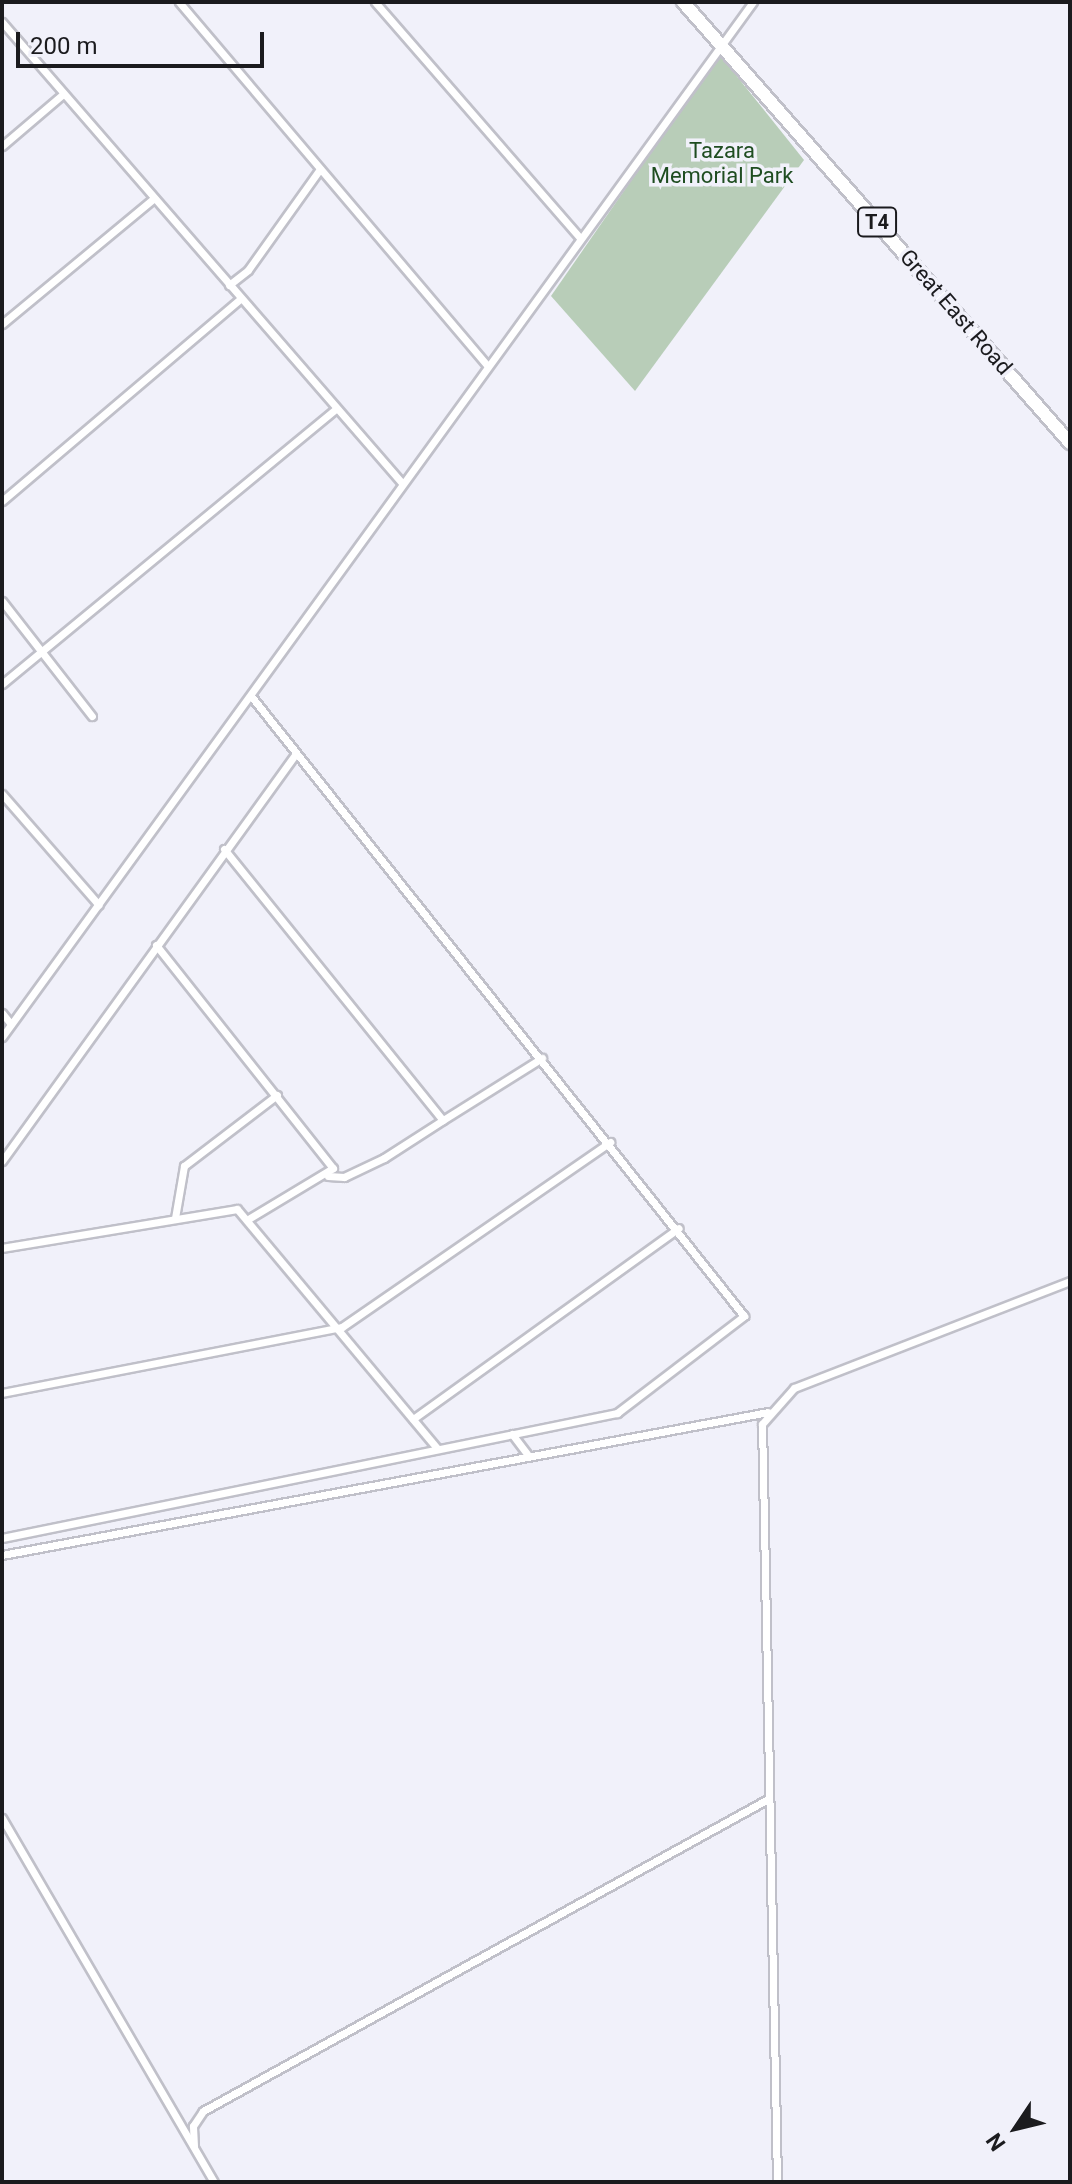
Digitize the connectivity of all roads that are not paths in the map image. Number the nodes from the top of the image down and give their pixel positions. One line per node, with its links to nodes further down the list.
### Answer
1 (179, 2): 9 (street)
2 (375, 2): 11 (street)
3 (683, 2): 6 (highway, Great East Road / T4)
4 (753, 2): 6 (street)
5 (2, 22): 7 (street)
6 (719, 44): 11 (street); 17 (highway, Great East Road / T4)
7 (63, 94): 8 (street); 10 (street)
8 (2, 146)
9 (320, 169): 12 (street); 15 (street)
10 (153, 199): 12 (street); 14 (street)
11 (579, 237): 15 (street)
12 (229, 285): 13 (street)
13 (240, 299): 16 (street); 19 (street)
14 (2, 324)
15 (487, 365): 18 (street)
16 (336, 409): 18 (street); 21 (street)
17 (1070, 443)
18 (402, 483): 23 (street)
19 (2, 501)
20 (2, 601): 21 (street)
21 (42, 648): 22 (street); 24 (street)
22 (2, 684)
23 (251, 696): 25 (street); 28 (street)
24 (92, 716)
25 (294, 756): 27 (street); 33 (street)
26 (2, 794): 28 (street)
27 (224, 849): 29 (street); 35 (street)
28 (99, 905): 31 (street)
29 (156, 945): 34 (street); 37 (street)
30 (2, 1013): 31 (street)
31 (11, 1024): 32 (street)
32 (2, 1037)
33 (542, 1058): 35 (street); 36 (street)
34 (277, 1095): 38 (street); 39 (street)
35 (443, 1120): 38 (street)
36 (610, 1142): 41 (street); 44 (street)
37 (2, 1161)
38 (328, 1176): 40 (street)
39 (175, 1218): 40 (street); 42 (street)
40 (250, 1218): 44 (street)
41 (679, 1228): 47 (street); 48 (street)
42 (2, 1248)
43 (1070, 1281): 46 (street)
44 (338, 1327): 45 (street); 47 (street)
45 (2, 1393)
46 (768, 1412): 50 (street); 53 (street)
47 (413, 1419): 49 (street)
48 (512, 1434): 49 (street); 50 (street)
49 (437, 1448): 51 (street)
50 (527, 1454): 52 (street)
51 (2, 1538)
52 (2, 1555)
53 (768, 1799): 55 (street); 57 (street)
54 (2, 1818): 55 (street)
55 (194, 2146): 56 (street)
56 (214, 2182)
57 (777, 2182)

